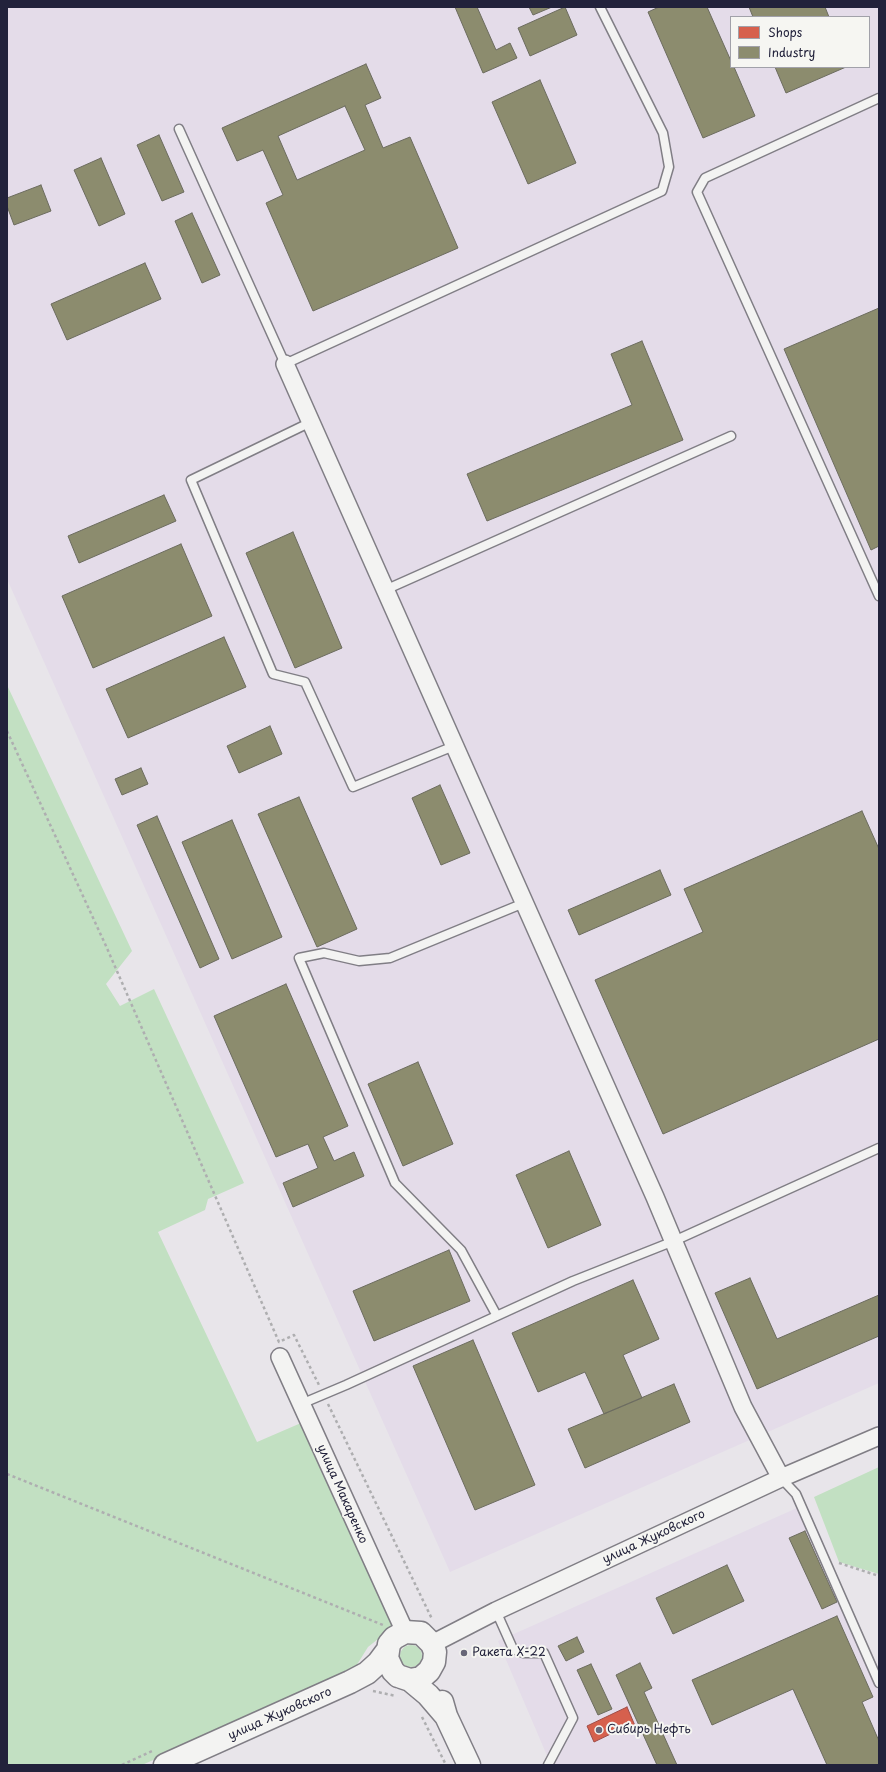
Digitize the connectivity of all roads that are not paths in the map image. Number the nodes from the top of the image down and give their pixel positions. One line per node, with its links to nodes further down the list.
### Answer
1 (600, 7): 4 (lane)
2 (879, 98): 8 (lane)
3 (179, 129): 4 (lane)
4 (286, 364): 5 (street)
5 (311, 422): 7 (street); 9 (lane)
6 (731, 436): 7 (lane)
7 (385, 590): 9 (street)
8 (879, 596)
9 (454, 746): 10 (street)
10 (524, 903): 12 (street); 13 (lane)
11 (879, 1148): 12 (lane)
12 (674, 1240): 13 (lane); 17 (street)
13 (497, 1316): 15 (lane)
14 (279, 1349): 15 (street, улица Макаренко)
15 (301, 1404): 19 (street, улица Макаренко)
16 (879, 1436): 17 (street, улица Жуковского)
17 (781, 1478): 18 (street, улица Жуковского); 23 (lane)
18 (496, 1610): 21 (street, улица Жуковского); 28 (lane)
19 (403, 1633): 20 (street); 21 (street)
20 (387, 1651): 22 (street, улица Жуковского); 24 (street)
21 (433, 1653): 24 (street); 25 (street)
22 (350, 1682): 24 (street); 26 (street, улица Жуковского)
23 (879, 1683)
24 (403, 1684): 25 (street)
25 (446, 1716): 27 (street)
26 (161, 1757)
27 (469, 1765)
28 (548, 1765)

